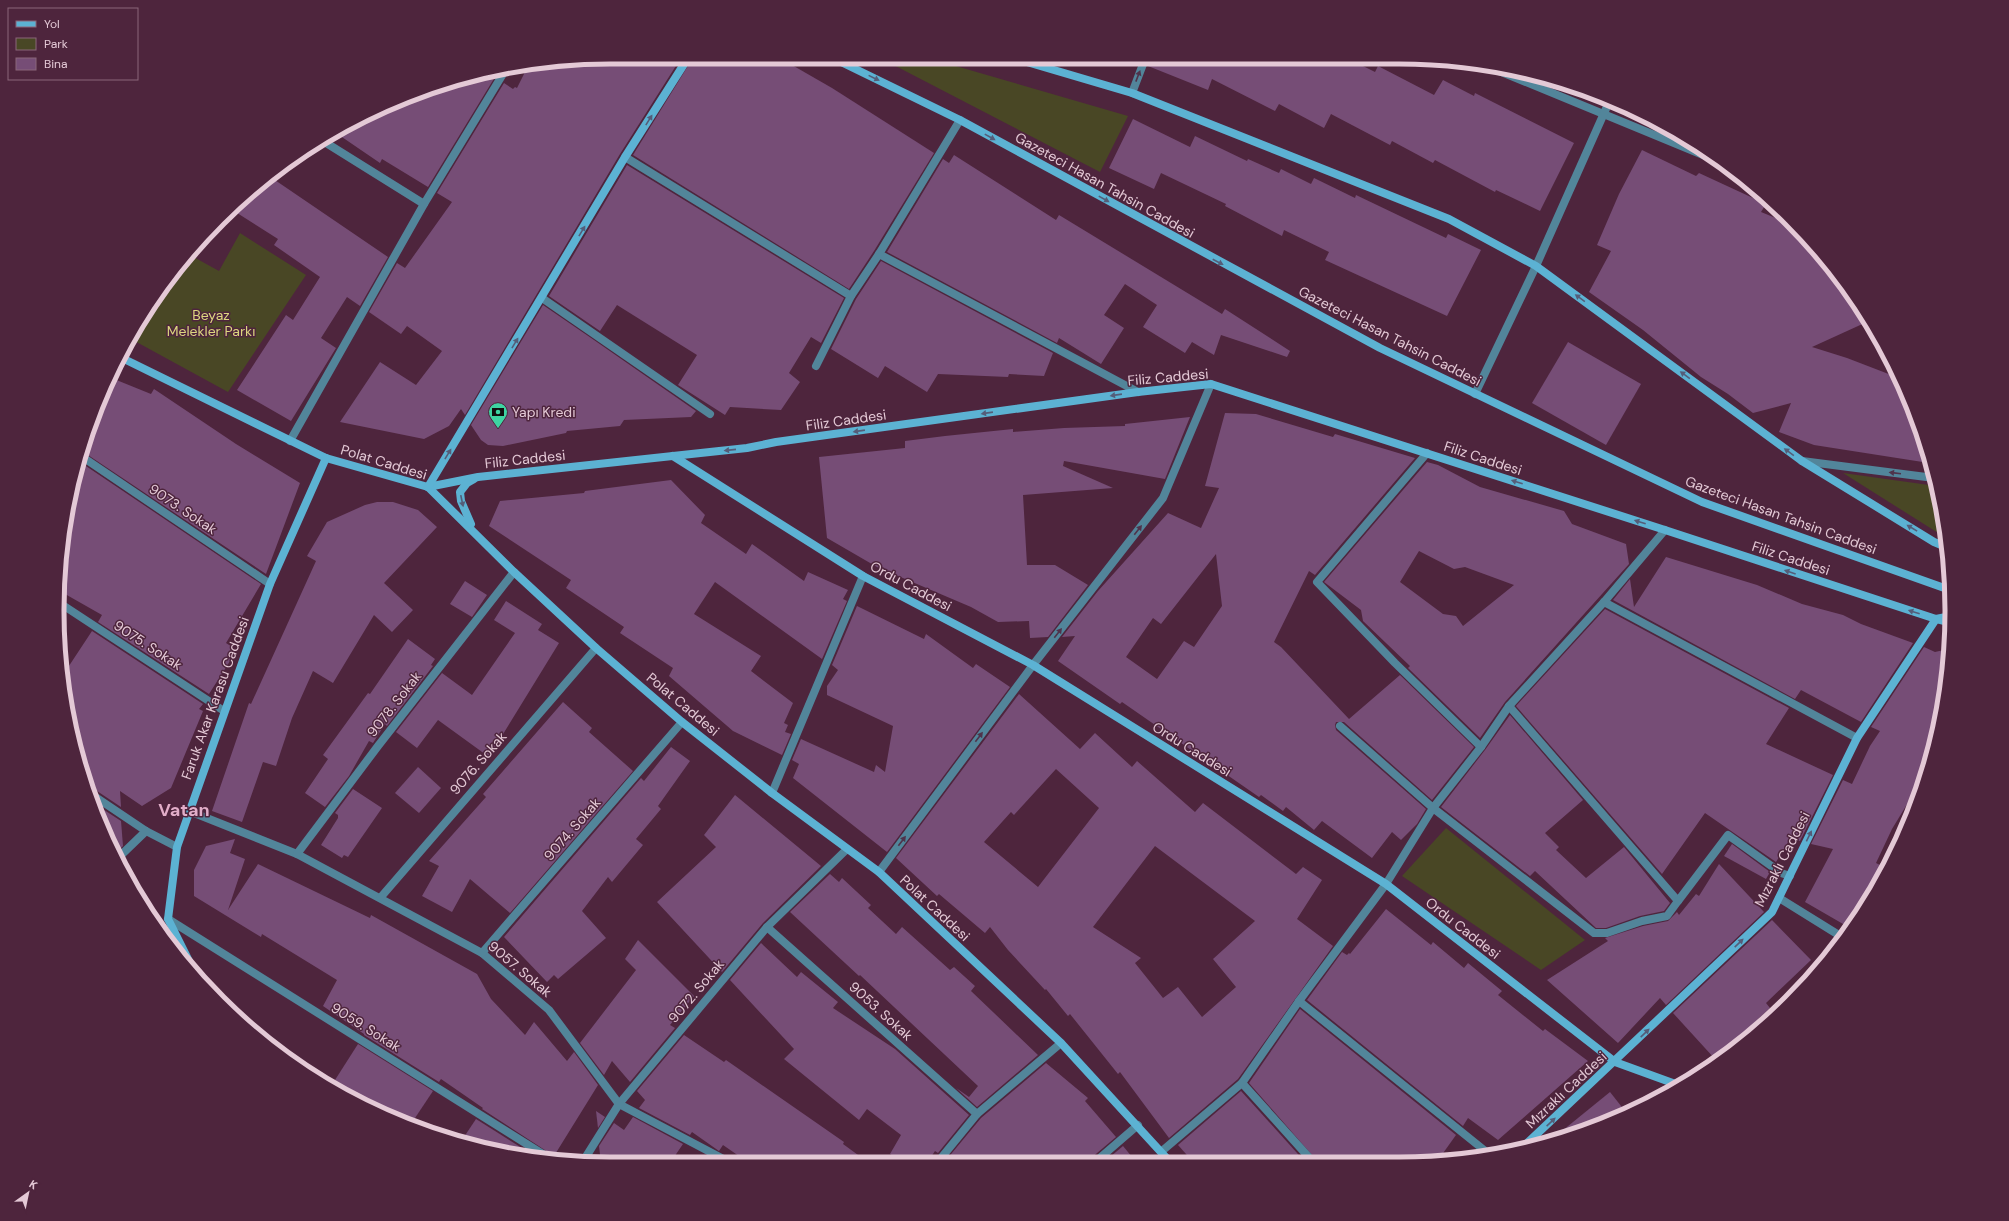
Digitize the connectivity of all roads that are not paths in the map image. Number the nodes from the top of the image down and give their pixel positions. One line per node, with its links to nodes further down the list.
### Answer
1 (684, 64): 13 (main road, one-way to 1)
2 (845, 64): 10 (main road, Gazeteci Hasan Tahsin Caddesi, one-way to 10)
3 (1034, 64): 7 (main road)
4 (1143, 64): 7 (street, one-way to 4)
5 (502, 75): 14 (street)
6 (1515, 77): 9 (street)
7 (1132, 93): 16 (main road)
8 (1607, 106): 9 (street)
9 (1603, 112): 12 (street); 16 (street)
10 (960, 120): 15 (street); 23 (main road, Gazeteci Hasan Tahsin Caddesi, one-way to 23)
11 (327, 143): 14 (street)
12 (1694, 151)
13 (625, 157): 17 (street); 18 (main road, one-way to 13)
14 (424, 204): 25 (street)
15 (879, 254): 17 (street); 22 (street)
16 (1536, 266): 23 (street); 30 (main road, one-way to 16)
17 (851, 296): 20 (street)
18 (542, 298): 24 (street); 33 (main road, one-way to 18)
19 (125, 359): 25 (main road, Polat Caddesi)
20 (816, 366)
21 (1211, 384): 22 (main road, Filiz Caddesi); 26 (main road, Filiz Caddesi); 47 (street, one-way to 21)
22 (1138, 392): 27 (main road, Filiz Caddesi, one-way to 27)
23 (1475, 394): 40 (main road, Gazeteci Hasan Tahsin Caddesi)
24 (710, 414)
25 (290, 441): 28 (main road, Polat Caddesi)
26 (1427, 453): 34 (main road, Filiz Caddesi, one-way to 26); 53 (street)
27 (673, 456): 31 (main road, Filiz Caddesi); 38 (main road, Ordu Caddesi)
28 (326, 458): 33 (main road, Polat Caddesi); 39 (main road, Faruk Akar Karasu Caddesi)
29 (86, 459): 39 (street, 9073. Sokak)
30 (1802, 461): 32 (street, one-way to 30); 36 (main road, one-way to 30)
31 (478, 477): 33 (main road, Filiz Caddesi); 35 (main road, one-way to 35)
32 (1928, 477)
33 (428, 487): 35 (main road, Polat Caddesi)
34 (1665, 530): 41 (street); 44 (main road, Filiz Caddesi, one-way to 34)
35 (476, 532): 37 (main road, Polat Caddesi)
36 (1941, 545)
37 (514, 572): 46 (main road, Polat Caddesi); 61 (street, 9078. Sokak)
38 (863, 576): 47 (main road, Ordu Caddesi); 54 (street)
39 (270, 584): 49 (main road, Faruk Akar Karasu Caddesi)
40 (1944, 588)
41 (1604, 602): 48 (street); 52 (street)
42 (64, 606): 49 (street, 9075. Sokak)
43 (1945, 617): 44 (main road, Filiz Caddesi)
44 (1936, 619): 45 (main road); 52 (main road, Mızraklı Caddesi)
45 (1945, 621)
46 (596, 648): 50 (main road, Polat Caddesi); 66 (street, 9076. Sokak)
47 (1033, 665): 63 (street, one-way to 47); 65 (main road, Ordu Caddesi)
48 (1509, 706): 53 (street); 68 (street)
49 (224, 711): 57 (main road, Faruk Akar Karasu Caddesi)
50 (682, 722): 54 (main road, Polat Caddesi); 73 (street, 9074. Sokak)
51 (1340, 726): 56 (street)
52 (1857, 738): 64 (main road, Mızraklı Caddesi, one-way to 52)
53 (1481, 747): 56 (street)
54 (772, 793): 60 (main road, Polat Caddesi)
55 (98, 799): 58 (street)
56 (1433, 808): 65 (street); 68 (street)
57 (189, 811): 59 (main road, Faruk Akar Karasu Caddesi); 61 (street, 9057. Sokak)
58 (146, 831): 59 (street); 62 (street)
59 (177, 846): 69 (main road, Faruk Akar Karasu Caddesi)
60 (846, 850): 63 (main road, Polat Caddesi); 70 (street, 9072. Sokak)
61 (297, 854): 66 (street, 9057. Sokak)
62 (121, 855)
63 (878, 872): 75 (main road, Polat Caddesi)
64 (1790, 876): 67 (main road, Mızraklı Caddesi); 68 (street)
65 (1386, 884): 74 (street); 76 (main road, Ordu Caddesi)
66 (381, 898): 73 (street, 9057. Sokak)
67 (1779, 898): 71 (street); 76 (main road, Mızraklı Caddesi, one-way to 67)
68 (1678, 901)
69 (168, 919): 72 (main road); 85 (street, 9059. Sokak)
70 (767, 927): 79 (street, 9072. Sokak); 80 (street, 9053. Sokak)
71 (1838, 935)
72 (185, 952)
73 (482, 953): 79 (street, 9057. Sokak)
74 (1299, 1002): 78 (street); 83 (street)
75 (1060, 1043): 80 (street); 81 (main road, Polat Caddesi)
76 (1615, 1062): 77 (main road, Ordu Caddesi); 82 (main road, Mızraklı Caddesi, one-way to 76)
77 (1673, 1083)
78 (1242, 1084): 84 (street); 91 (street)
79 (619, 1104): 86 (street, 9072. Sokak); 87 (street, 9057. Sokak)
80 (978, 1114): 88 (street)
81 (1138, 1125): 84 (main road, Polat Caddesi); 89 (street)
82 (1530, 1140)
83 (1484, 1150)
84 (1162, 1151): 90 (main road, Polat Caddesi)
85 (540, 1152)
86 (586, 1156)
87 (720, 1157)
88 (942, 1157)
89 (1101, 1157)
90 (1167, 1157)
91 (1309, 1157)

